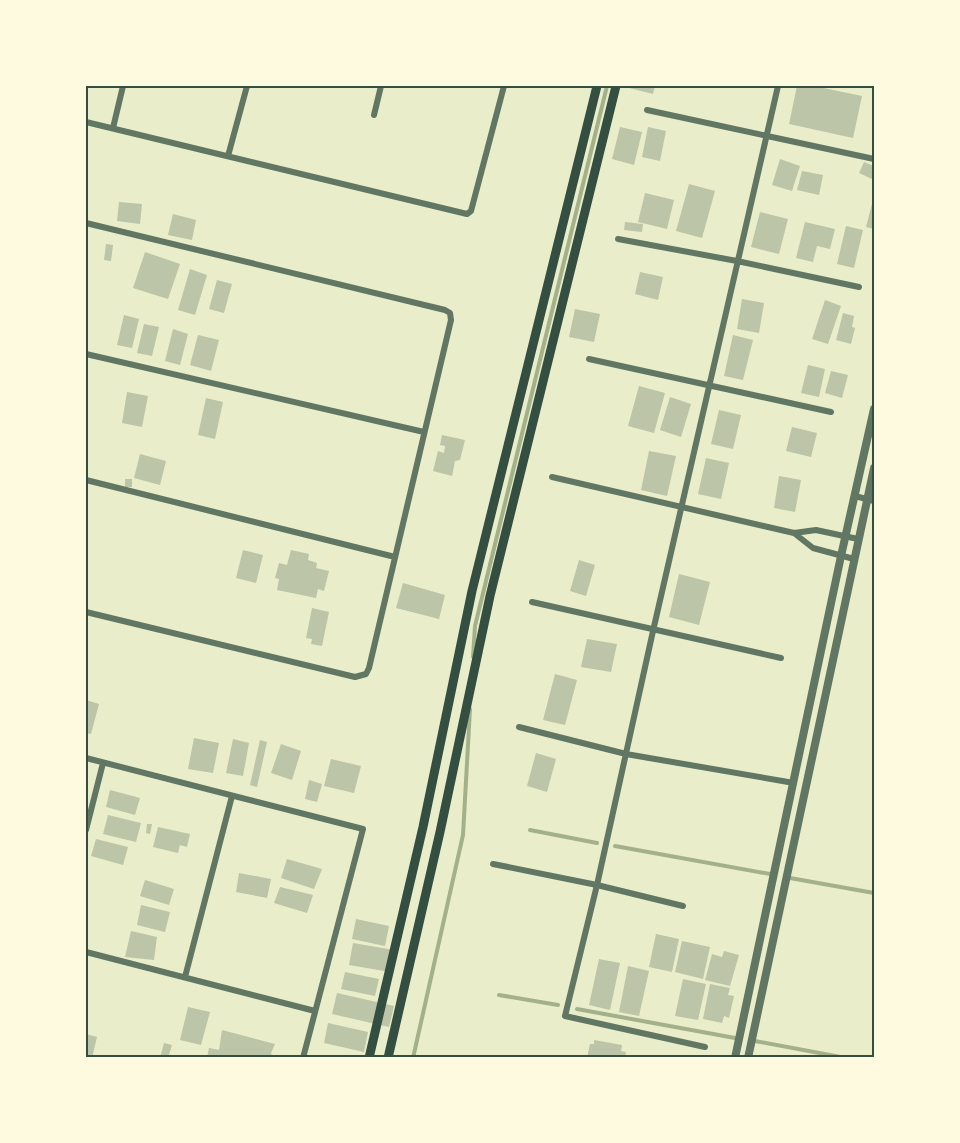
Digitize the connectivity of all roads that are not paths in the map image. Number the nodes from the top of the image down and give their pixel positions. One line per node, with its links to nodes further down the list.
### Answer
1 (123, 86): 11 (street)
2 (247, 86): 13 (street)
3 (381, 86): 9 (street)
4 (504, 86): 13 (street)
5 (597, 86): 56 (main road)
6 (616, 86): 57 (main road)
7 (778, 86): 12 (street)
8 (647, 110): 12 (street)
9 (374, 115)
10 (86, 122): 11 (street)
11 (113, 128): 13 (street)
12 (766, 136): 14 (street); 17 (street)
13 (228, 156)
14 (874, 159)
15 (86, 223): 24 (street)
16 (618, 239): 17 (street)
17 (737, 261): 18 (street); 21 (street)
18 (859, 287)
19 (86, 354): 24 (street)
20 (589, 359): 21 (street)
21 (709, 385): 23 (street); 30 (street)
22 (874, 409): 28 (street)
23 (831, 412)
24 (424, 432): 35 (street)
25 (874, 468): 29 (street)
26 (552, 477): 30 (street)
27 (86, 480): 35 (street)
28 (855, 496): 29 (street); 32 (street)
29 (871, 500): 33 (street)
30 (681, 506): 31 (street); 39 (street)
31 (794, 533): 32 (street); 34 (street)
32 (846, 536): 33 (street); 34 (street)
33 (858, 539): 36 (street)
34 (841, 556): 36 (street); 45 (street)
35 (395, 557): 38 (street)
36 (854, 559): 59 (street)
37 (532, 602): 39 (street)
38 (86, 612)
39 (653, 631): 40 (street); 42 (street)
40 (782, 658)
41 (519, 727): 42 (street)
42 (626, 754): 45 (street); 49 (street)
43 (86, 758): 44 (street)
44 (103, 763): 46 (street); 47 (street)
45 (794, 783): 58 (street)
46 (232, 796): 52 (street); 53 (street)
47 (86, 830)
48 (493, 864): 49 (street)
49 (597, 885): 50 (street); 54 (street)
50 (683, 906)
51 (86, 952): 52 (street)
52 (185, 977): 53 (street)
53 (315, 1011): 55 (street)
54 (705, 1047)
55 (303, 1058)
56 (369, 1058)
57 (388, 1058)
58 (735, 1058)
59 (748, 1058)

